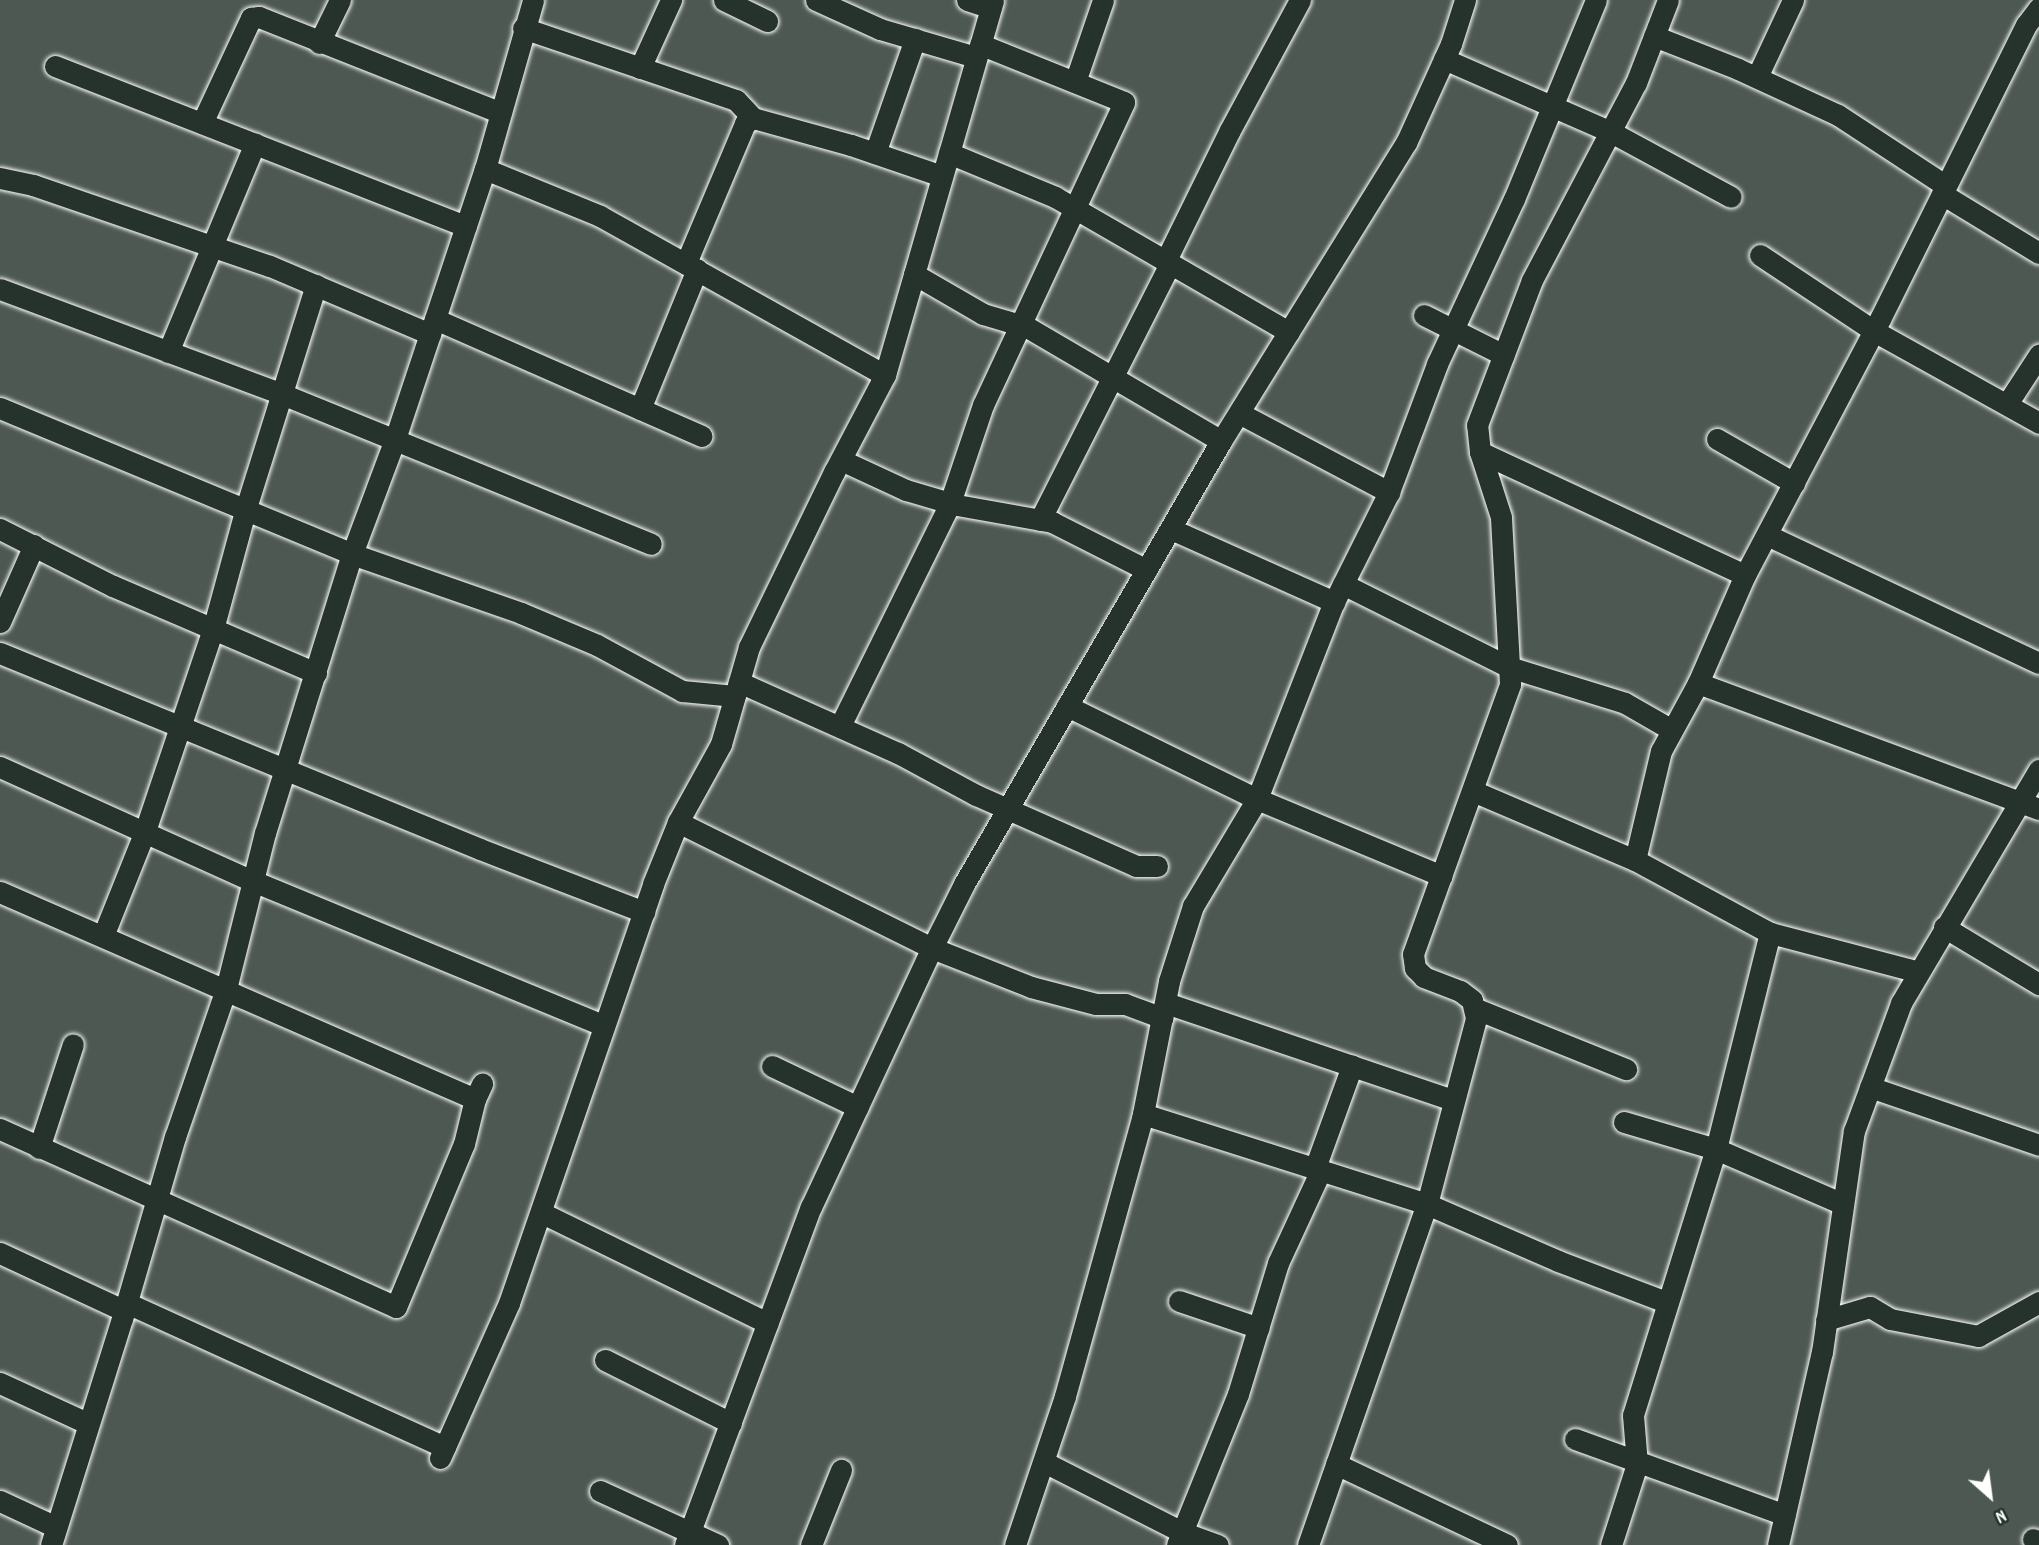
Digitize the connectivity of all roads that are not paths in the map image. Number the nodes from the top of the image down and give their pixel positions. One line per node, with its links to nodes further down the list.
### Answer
1 (340, 0): 20 (street)
2 (533, 0): 17 (street)
3 (671, 0): 24 (street)
4 (724, 0): 16 (street)
5 (816, 0): 19 (street)
6 (967, 0): 13 (street)
7 (1103, 0): 26 (street)
8 (1300, 0): 45 (street)
9 (1465, 0): 22 (street)
10 (1596, 0): 27 (street)
11 (1668, 0): 18 (street)
12 (1793, 0): 25 (street)
13 (992, 4): 21 (street)
14 (2039, 8): 38 (street)
15 (263, 9): 20 (street); 30 (street)
16 (767, 21)
17 (523, 28): 24 (street); 28 (street)
18 (1654, 36): 25 (street); 31 (street)
19 (915, 39): 21 (street); 33 (street)
20 (319, 43): 28 (street)
21 (978, 51): 26 (street); 34 (street)
22 (1444, 59): 27 (street); 54 (street)
23 (55, 66): 30 (street)
24 (640, 68): 29 (street)
25 (1757, 77): 38 (street)
26 (1075, 82): 40 (street)
27 (1553, 108): 31 (street); 55 (street)
28 (500, 113): 35 (street)
29 (753, 118): 33 (street); 46 (street)
30 (202, 123): 32 (street)
31 (1611, 132): 39 (street); 57 (street)
32 (255, 143): 41 (street); 42 (street)
33 (874, 153): 36 (street)
34 (949, 153): 36 (street); 40 (street)
35 (485, 169): 41 (street); 46 (street)
36 (942, 176): 47 (street)
37 (0, 178): 42 (street)
38 (1944, 190): 43 (street); 53 (street)
39 (1731, 197)
40 (1073, 209): 45 (street); 51 (street)
41 (466, 226): 52 (street)
42 (214, 247): 48 (street); 56 (street)
43 (2039, 253)
44 (1760, 255): 53 (street)
45 (1168, 263): 54 (street); 60 (street)
46 (692, 266): 59 (street); 64 (street)
47 (914, 274): 51 (street); 59 (street)
48 (316, 285): 52 (street); 61 (street)
49 (0, 289): 56 (street)
50 (1424, 316): 55 (street)
51 (1019, 325): 60 (street); 75 (street)
52 (432, 327): 64 (street); 68 (street)
53 (1874, 331): 62 (street); 73 (street)
54 (1289, 332): 65 (street)
55 (1453, 332): 57 (street); 74 (street)
56 (168, 352): 61 (street)
57 (1504, 355): 71 (street)
58 (2039, 355): 62 (street)
59 (885, 375): 72 (street)
60 (1113, 376): 70 (street); 77 (street)
61 (282, 394): 68 (street); 76 (street)
62 (2007, 404): 66 (street)
63 (0, 408): 76 (street)
64 (640, 409): 67 (street)
65 (1239, 413): 70 (street); 74 (street)
66 (2039, 423)
67 (701, 436)
68 (395, 439): 81 (street); 83 (street)
69 (1717, 439): 73 (street)
70 (1221, 441): 79 (street)
71 (1480, 452): 85 (street); 91 (street)
72 (841, 460): 75 (street); 94 (street)
73 (1794, 483): 80 (street)
74 (1390, 492): 86 (street)
75 (950, 503): 77 (street); 97 (street)
76 (244, 511): 83 (street); 88 (street)
77 (1040, 520): 84 (street)
78 (0, 529): 82 (street)
79 (1171, 529): 84 (street); 86 (street)
80 (1767, 535): 85 (street); 90 (street)
81 (651, 544)
82 (34, 545): 87 (street); 88 (street)
83 (352, 554): 92 (street); 94 (street)
84 (1147, 570): 95 (street)
85 (1745, 575): 93 (street)
86 (1339, 593): 91 (street); 103 (street)
87 (0, 622)
88 (214, 629): 92 (street); 96 (street)
89 (0, 653): 96 (street)
90 (2039, 663)
91 (1509, 667): 98 (street); 102 (street)
92 (316, 673): 100 (street)
93 (1698, 683): 98 (street); 104 (street)
94 (737, 689): 97 (street); 106 (street)
95 (1068, 706): 103 (street); 105 (street)
96 (181, 725): 100 (street); 107 (street)
97 (840, 726): 105 (street)
98 (1672, 730): 108 (street)
99 (0, 767): 107 (street)
100 (286, 768): 111 (street); 113 (street)
101 (2039, 770): 104 (street)
102 (1473, 791): 108 (street); 110 (street)
103 (1257, 799): 110 (street); 122 (street)
104 (2030, 805): 114 (street)
105 (1009, 807): 109 (street); 117 (street)
106 (678, 822): 113 (street); 117 (street)
107 (145, 831): 111 (street); 116 (street)
108 (1635, 860): 115 (street)
109 (1157, 866)
110 (1442, 876): 121 (street)
111 (253, 881): 120 (street); 123 (street)
112 (0, 892): 116 (street)
113 (644, 912): 123 (street)
114 (1944, 927): 118 (street); 119 (street)
115 (1770, 933): 118 (street); 136 (street)
116 (103, 936): 120 (street)
117 (932, 948): 122 (street); 130 (street)
118 (1919, 972): 128 (street)
119 (2039, 984)
120 (226, 989): 138 (street); 138 (street)
121 (1474, 1008): 127 (street); 129 (street)
122 (1165, 1010): 126 (street); 131 (street)
123 (602, 1026): 141 (street)
124 (72, 1044): 135 (street)
125 (772, 1066): 130 (street)
126 (1352, 1066): 129 (street); 137 (street)
127 (1626, 1069)
128 (1870, 1087): 134 (street); 140 (street)
129 (1453, 1100): 139 (street)
130 (858, 1107): 148 (street)
131 (1143, 1114): 137 (street); 155 (street)
132 (1624, 1122): 136 (street)
133 (0, 1129): 135 (street)
134 (2039, 1145)
135 (39, 1148): 138 (street)
136 (1716, 1149): 140 (street); 144 (street)
137 (1318, 1169): 139 (street); 149 (street)
138 (157, 1200): 146 (street)
139 (1427, 1204): 144 (street); 156 (street)
140 (1843, 1205): 147 (street)
141 (542, 1213): 146 (street); 148 (street)
142 (0, 1252): 146 (street)
143 (1179, 1301): 149 (street)
144 (1666, 1302): 157 (street)
145 (2039, 1302): 147 (street)
146 (126, 1307): 152 (street)
147 (1826, 1320): 161 (street)
148 (768, 1323): 153 (street)
149 (1259, 1328): 163 (street)
150 (605, 1360): 153 (street)
151 (0, 1383): 152 (street)
152 (87, 1423): 162 (street)
153 (731, 1423): 164 (street)
154 (1575, 1439): 157 (street)
155 (1044, 1462): 163 (street); 167 (street)
156 (1336, 1464): 169 (street); 170 (street)
157 (1637, 1464): 161 (street); 171 (street)
158 (841, 1470): 166 (street)
159 (600, 1491): 164 (street)
160 (0, 1502): 162 (street)
161 (1785, 1515): 172 (street)
162 (53, 1536)
163 (1180, 1538): 168 (street)
164 (687, 1539): 165 (street)
165 (718, 1545)
166 (811, 1545)
167 (1015, 1545)
168 (1217, 1545)
169 (1308, 1545)
170 (1507, 1545)
171 (1611, 1545)
172 (1778, 1545)

